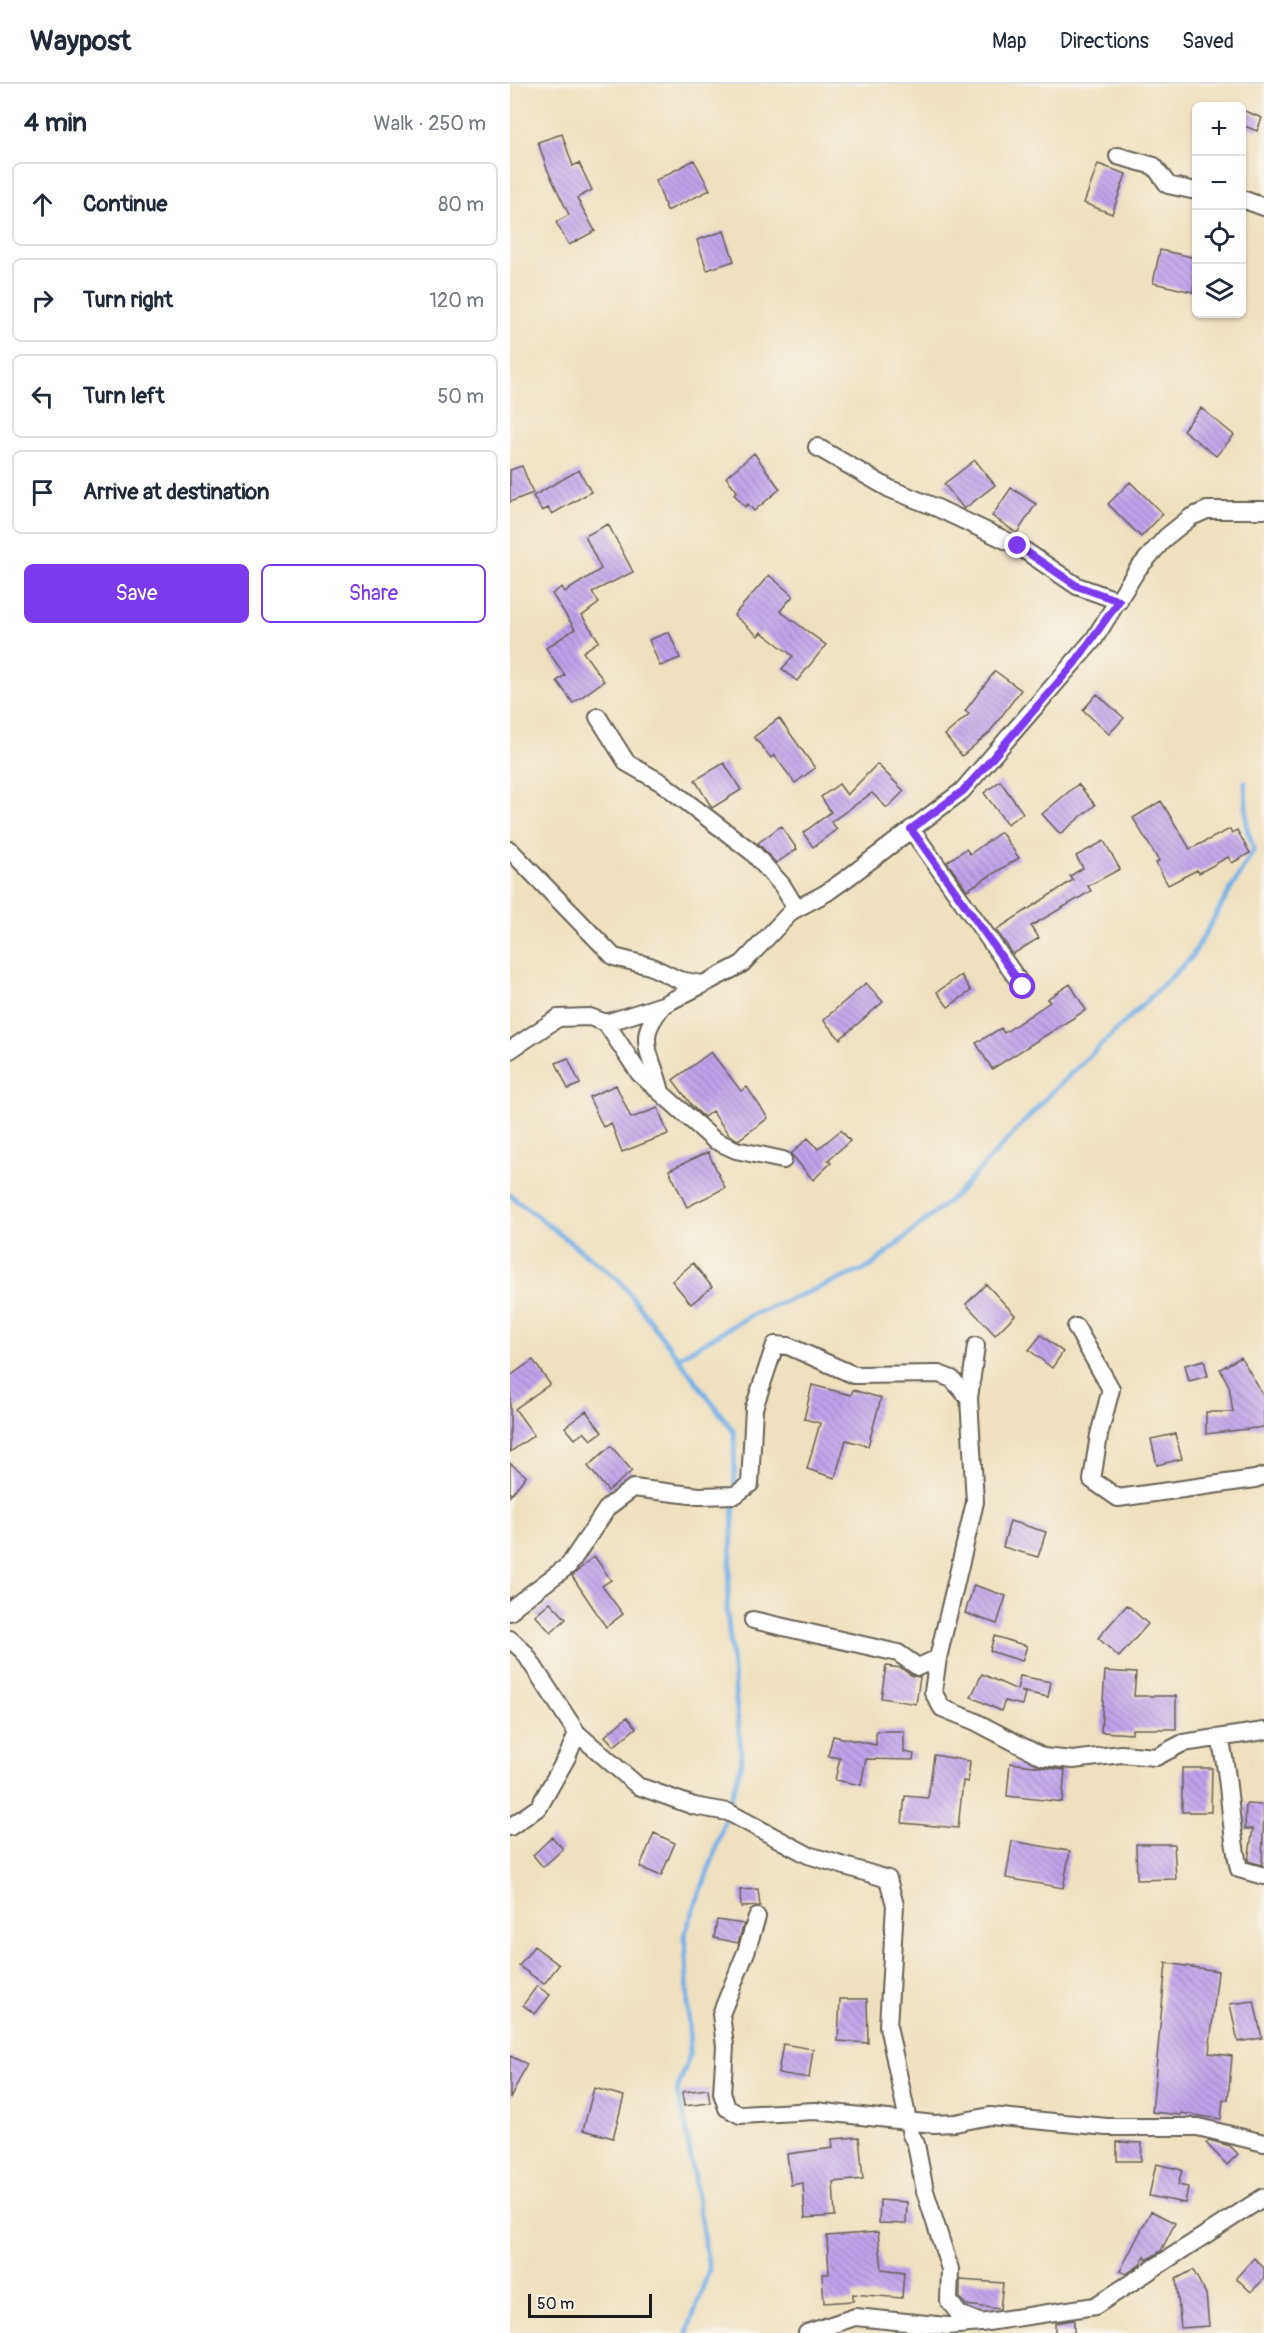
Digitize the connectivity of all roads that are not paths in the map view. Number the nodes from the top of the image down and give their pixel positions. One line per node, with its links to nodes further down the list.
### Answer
1 (1118, 156): 2 (street)
2 (1192, 190)
3 (1246, 200): 4 (street)
4 (1264, 207)
5 (817, 447): 7 (street)
6 (1264, 510): 7 (street)
7 (1119, 601): 9 (street)
8 (598, 717): 11 (street)
9 (911, 829): 11 (street); 13 (street)
10 (510, 850): 12 (street)
11 (796, 908): 12 (street)
12 (702, 984): 14 (street)
13 (1023, 987)
14 (663, 1005): 15 (street); 17 (street)
15 (606, 1023): 16 (street); 17 (street)
16 (510, 1050)
17 (662, 1093): 18 (street)
18 (783, 1160)
19 (1076, 1327): 22 (street)
20 (976, 1346): 21 (street)
21 (969, 1398): 23 (street); 26 (street)
22 (1264, 1476)
23 (510, 1612)
24 (753, 1620): 26 (street)
25 (510, 1639): 28 (street)
26 (938, 1659): 29 (street)
27 (1264, 1731): 29 (street)
28 (577, 1733): 30 (street); 33 (street)
29 (1220, 1738): 31 (street)
30 (510, 1827)
31 (1264, 1876)
32 (757, 1917): 33 (street)
33 (909, 2119): 34 (street); 36 (street)
34 (1264, 2144)
35 (1264, 2197): 36 (street)
36 (983, 2326): 37 (street)
37 (807, 2333)

